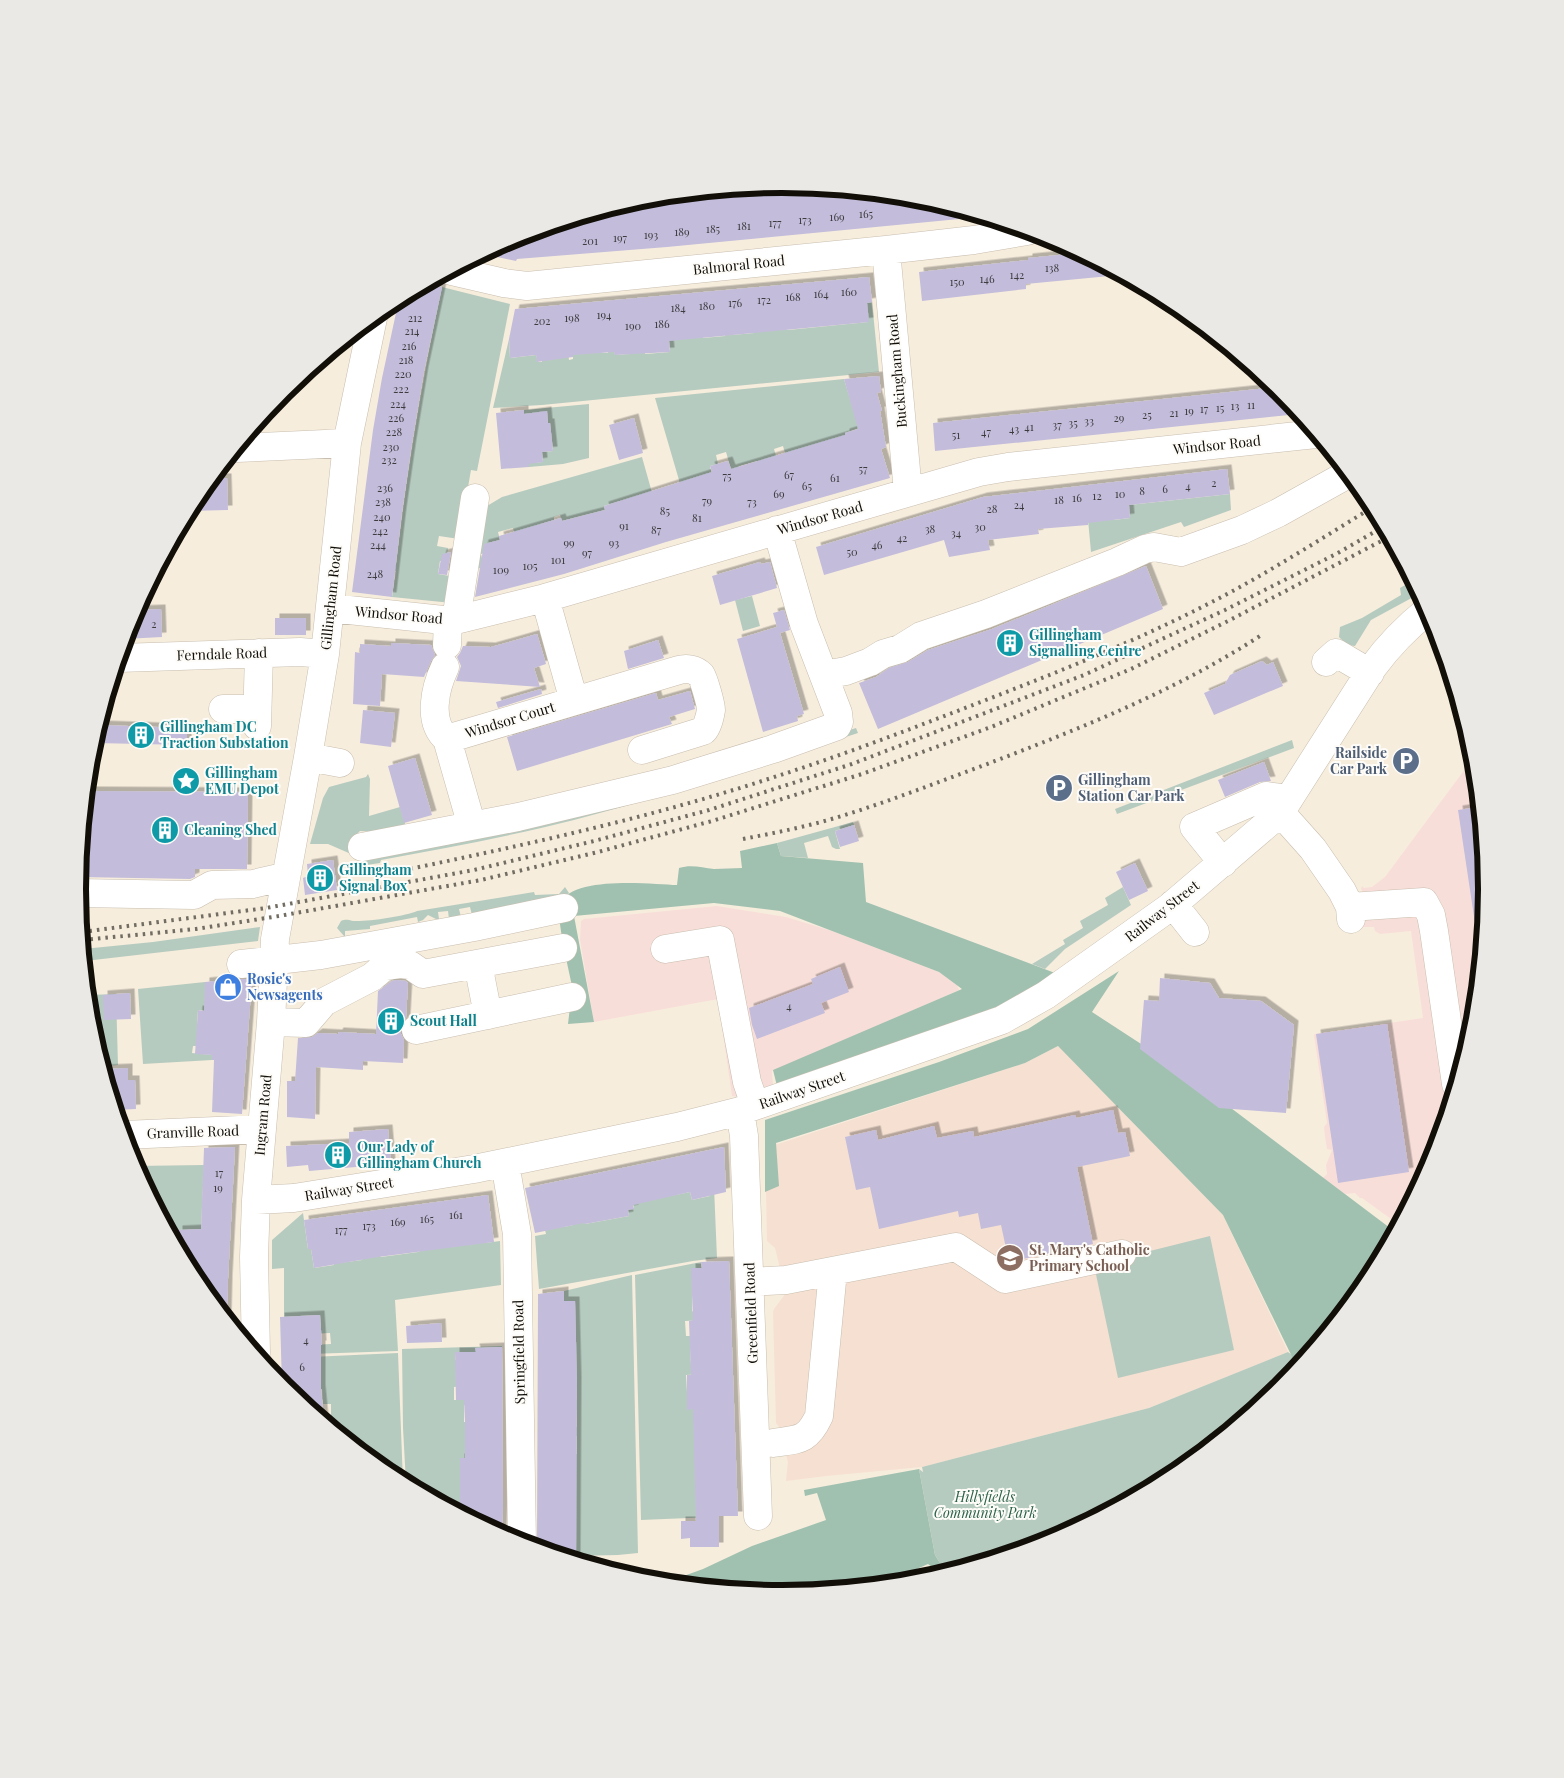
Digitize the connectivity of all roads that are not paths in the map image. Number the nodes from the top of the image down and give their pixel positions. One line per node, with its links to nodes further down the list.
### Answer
1 (1014, 233): 2 (street, Balmoral Road)
2 (886, 250): 3 (street, Balmoral Road); 9 (street, Buckingham Road)
3 (460, 272)
4 (371, 328): 6 (street, Gillingham Road)
5 (1309, 435): 9 (street, Windsor Road)
6 (347, 443): 7 (street); 13 (street, Gillingham Road)
7 (244, 448)
8 (1343, 478): 21 (street)
9 (908, 492): 11 (street, Windsor Road)
10 (475, 498): 15 (street, Windsor Court)
11 (777, 530): 12 (street, Windsor Road); 21 (street)
12 (545, 598): 15 (street, Windsor Road); 22 (street, Windsor Court)
13 (330, 608): 15 (street, Windsor Road); 17 (street, Gillingham Road)
14 (1422, 615): 20 (street, Railway Street)
15 (447, 647): 24 (street, Windsor Court)
16 (259, 653): 17 (street, Ferndale Road); 18 (street, Ferndale Road); 23 (street)
17 (325, 654): 26 (street, Gillingham Road)
18 (126, 658)
19 (1326, 662): 20 (street)
20 (1370, 673): 28 (street, Railway Street)
21 (824, 675): 30 (street)
22 (574, 701): 24 (street, Windsor Court); 25 (street, Windsor Court)
23 (223, 709)
24 (447, 739): 29 (street, Windsor Court)
25 (642, 750)
26 (308, 757): 27 (street); 32 (street, Gillingham Road)
27 (340, 763)
28 (1284, 806): 31 (street, Railway Street); 31 (street); 46 (street)
29 (469, 816)
30 (362, 847)
31 (1222, 863): 34 (street, Railway Street)
32 (286, 878): 33 (street); 39 (street, Ingram Road)
33 (86, 893)
34 (1173, 904): 36 (street); 47 (street, Railway Street)
35 (564, 908): 39 (street)
36 (1195, 932)
37 (563, 948): 41 (street)
38 (665, 949): 47 (street, Greenfield Road)
39 (274, 960): 40 (street); 44 (street, Ingram Road)
40 (241, 964)
41 (478, 964): 43 (street); 44 (street)
42 (572, 997): 43 (street)
43 (488, 1015): 45 (street)
44 (271, 1022): 48 (street, Ingram Road)
45 (416, 1030)
46 (1454, 1069)
47 (748, 1108): 50 (street, Railway Street); 54 (street, Greenfield Road)
48 (262, 1129): 49 (street, Granville Road); 51 (street, Ingram Road)
49 (131, 1135)
50 (505, 1163): 51 (street, Railway Street); 58 (street, Springfield Road)
51 (256, 1200): 55 (street, Ingram Road)
52 (1122, 1254): 53 (street)
53 (833, 1272): 54 (street); 56 (street)
54 (750, 1282): 57 (street, Greenfield Road)
55 (256, 1344)
56 (773, 1444)
57 (758, 1516)
58 (522, 1534)

